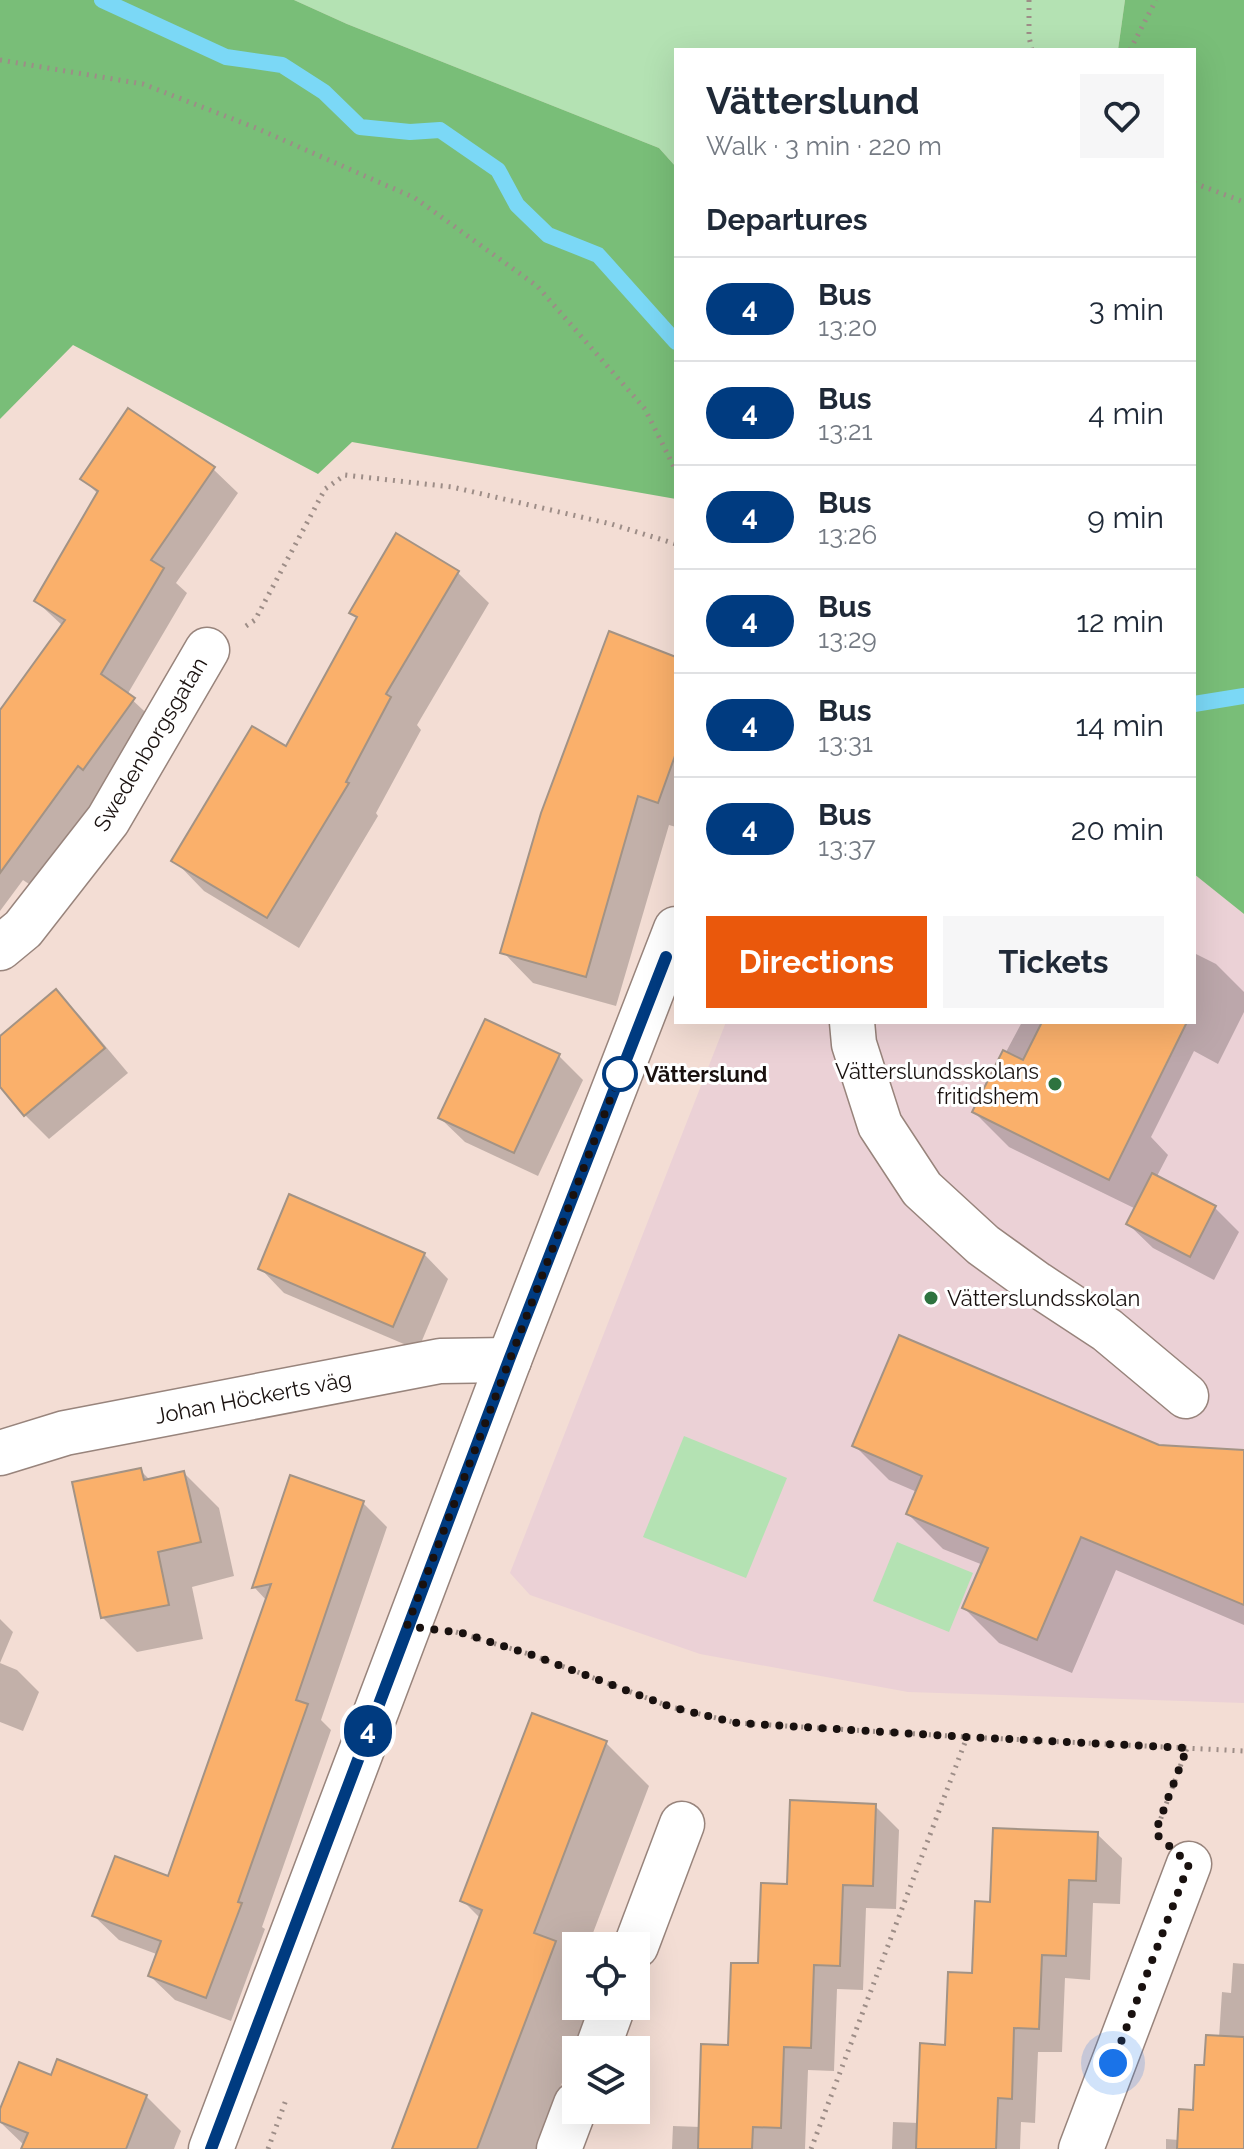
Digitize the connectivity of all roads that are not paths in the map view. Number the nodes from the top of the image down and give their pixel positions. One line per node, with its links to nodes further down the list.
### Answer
1 (207, 650): 3 (street, Swedenborgsgatan)
2 (674, 934): 5 (street)
3 (0, 948)
4 (852, 1024): 6 (street)
5 (509, 1360): 7 (street, Johan Höckerts väg); 12 (street)
6 (1186, 1396)
7 (0, 1453)
8 (682, 1824): 10 (street)
9 (1189, 1864): 14 (street)
10 (641, 1932)
11 (568, 2124): 13 (street)
12 (211, 2149)
13 (559, 2149)
14 (1081, 2149)

